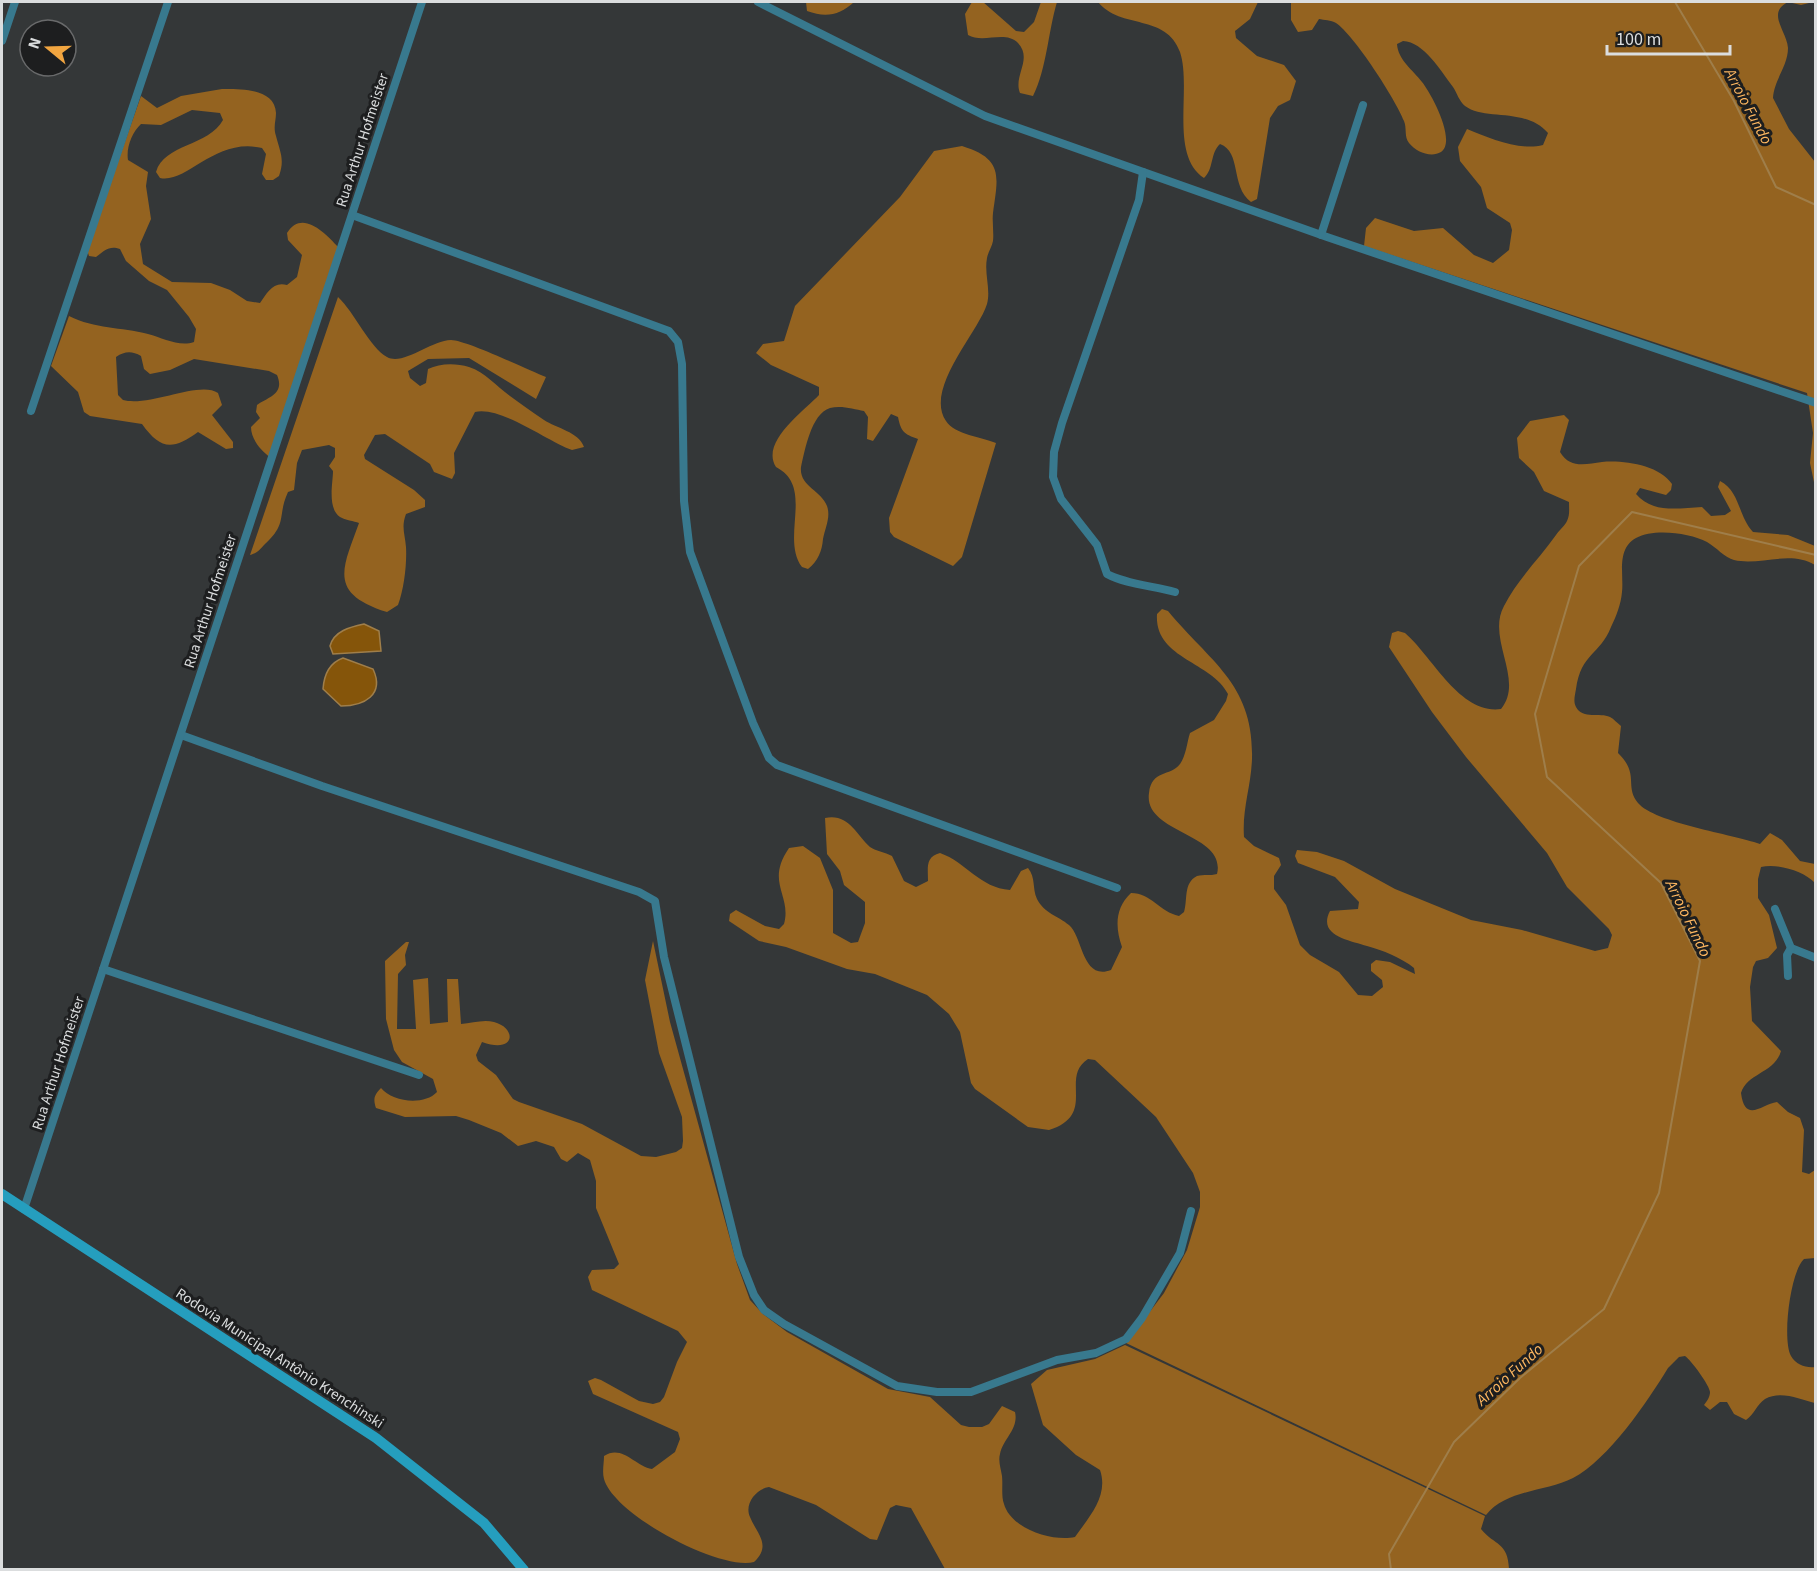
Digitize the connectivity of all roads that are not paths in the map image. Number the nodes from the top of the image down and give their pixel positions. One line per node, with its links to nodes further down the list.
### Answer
1 (15, 2): 6 (street)
2 (168, 2): 13 (street)
3 (422, 2): 10 (street, Rua Arthur Hofmeister)
4 (758, 2): 9 (street)
5 (2, 10): 6 (street)
6 (11, 14): 7 (street)
7 (2, 41)
8 (1363, 105): 11 (street)
9 (1143, 172): 11 (street); 14 (street)
10 (352, 215): 15 (street, Rua Arthur Hofmeister); 16 (street)
11 (1321, 235): 12 (street)
12 (1815, 403)
13 (31, 411)
14 (1175, 592)
15 (180, 735): 20 (street, Rua Arthur Hofmeister); 25 (street)
16 (1117, 888)
17 (1774, 909): 18 (street)
18 (1791, 948): 19 (street); 21 (street)
19 (1815, 958)
20 (103, 969): 22 (street); 24 (street, Rua Arthur Hofmeister)
21 (1788, 976)
22 (419, 1075)
23 (2, 1194): 24 (main road, Rodovia Municipal Antônio Krenchinski)
24 (24, 1209): 26 (main road, Rodovia Municipal Antônio Krenchinski)
25 (1191, 1211)
26 (524, 1569)

